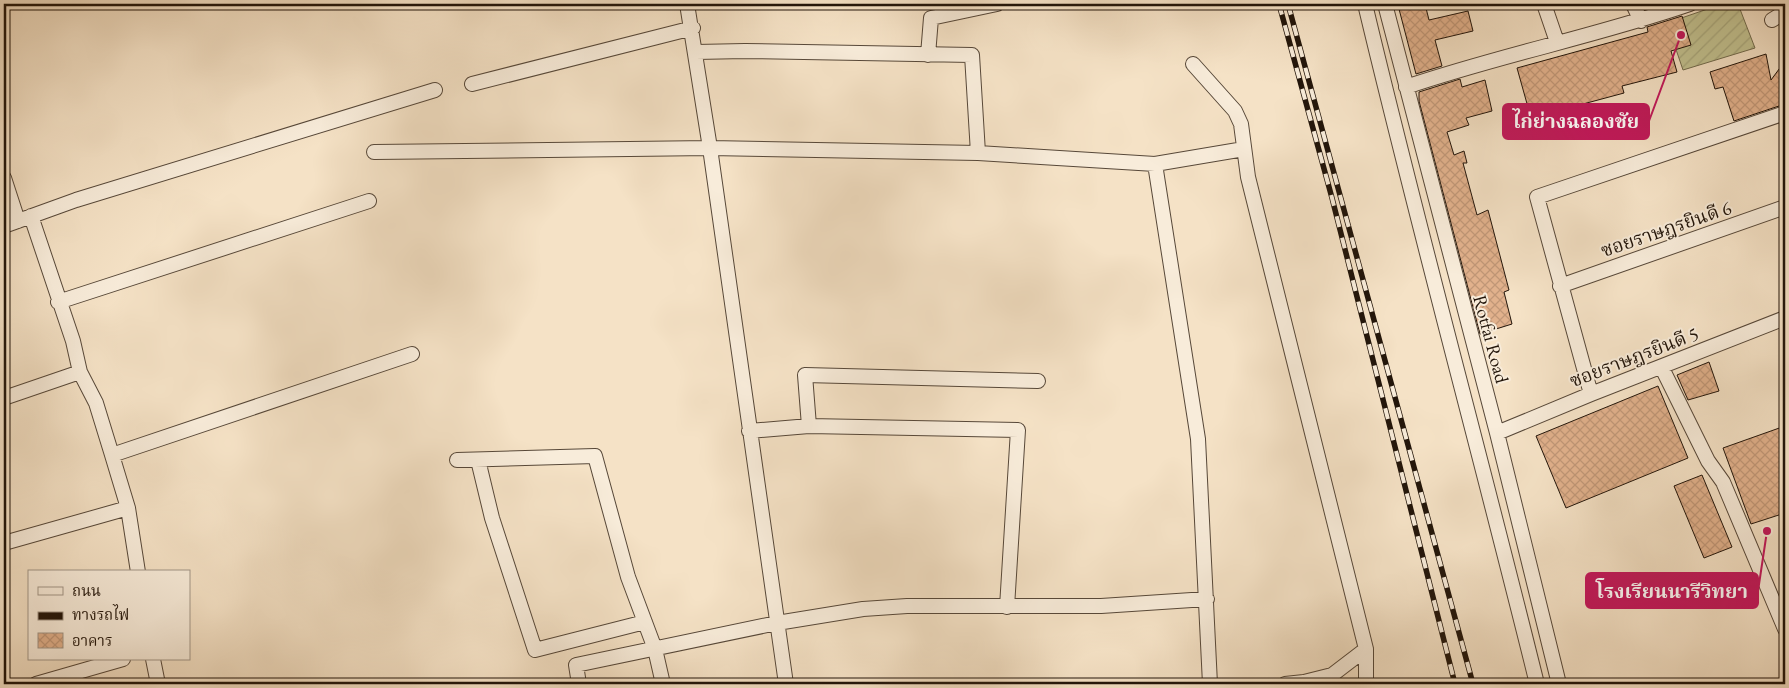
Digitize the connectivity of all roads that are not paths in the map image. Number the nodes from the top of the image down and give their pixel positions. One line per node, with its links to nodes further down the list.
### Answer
1 (687, 4): 11 (street)
2 (997, 4): 14 (street)
3 (1365, 4): 32 (street)
4 (1384, 4): 17 (street, Rotfai Road)
5 (1544, 4): 12 (street)
6 (1633, 4): 10 (street)
7 (1690, 4): 10 (street)
8 (1785, 12): 9 (street)
9 (1772, 20)
10 (1641, 21): 12 (street)
11 (693, 28): 13 (street); 16 (street)
12 (1557, 42): 17 (street)
13 (696, 52): 14 (street); 20 (street)
14 (928, 55): 23 (street)
15 (1193, 64): 21 (street)
16 (472, 84)
17 (1406, 87): 30 (street, Rotfai Road)
18 (435, 90): 28 (street)
19 (1785, 113): 31 (street)
20 (710, 148): 22 (street); 23 (street); 42 (street)
21 (1244, 149): 24 (street); 56 (street)
22 (374, 152)
23 (978, 153): 24 (street)
24 (1155, 164): 50 (street)
25 (4, 178): 28 (street)
26 (369, 201): 33 (street)
27 (1785, 207): 31 (street, ซอยราษฎรยินดี 6)
28 (25, 218): 29 (street); 33 (street)
29 (4, 226)
30 (1456, 282): 32 (street); 43 (street, Rotfai Road)
31 (1560, 286): 39 (street)
32 (1434, 288): 68 (street)
33 (58, 302): 37 (street)
34 (1785, 318): 36 (street, ซอยราษฎรยินดี 5)
35 (412, 354): 44 (street)
36 (1662, 368): 39 (street, ซอยราษฎรยินดี 5); 54 (street)
37 (80, 372): 40 (street); 44 (street)
38 (1038, 381): 41 (street)
39 (1591, 394): 43 (street, ซอยราษฎรยินดี 5)
40 (4, 398)
41 (809, 426): 42 (street); 51 (street)
42 (749, 431): 53 (street)
43 (1497, 434): 69 (street, Rotfai Road)
44 (112, 455): 47 (street)
45 (457, 460): 46 (street)
46 (478, 460): 52 (street); 52 (street)
47 (128, 508): 48 (street); 49 (street)
48 (4, 543)
49 (138, 570)
50 (1207, 599): 51 (street); 65 (street)
51 (1007, 607): 53 (street)
52 (645, 622): 55 (street)
53 (777, 623): 55 (street); 64 (street)
54 (1785, 629)
55 (655, 649): 62 (street); 63 (street)
56 (1366, 649): 66 (street); 67 (street)
57 (117, 660): 59 (street)
58 (153, 660): 61 (street)
59 (98, 663): 60 (street)
60 (36, 684)
61 (158, 684)
62 (579, 684)
63 (663, 684)
64 (786, 684)
65 (1210, 684)
66 (1285, 684)
67 (1366, 684)
68 (1537, 684)
69 (1560, 684)

